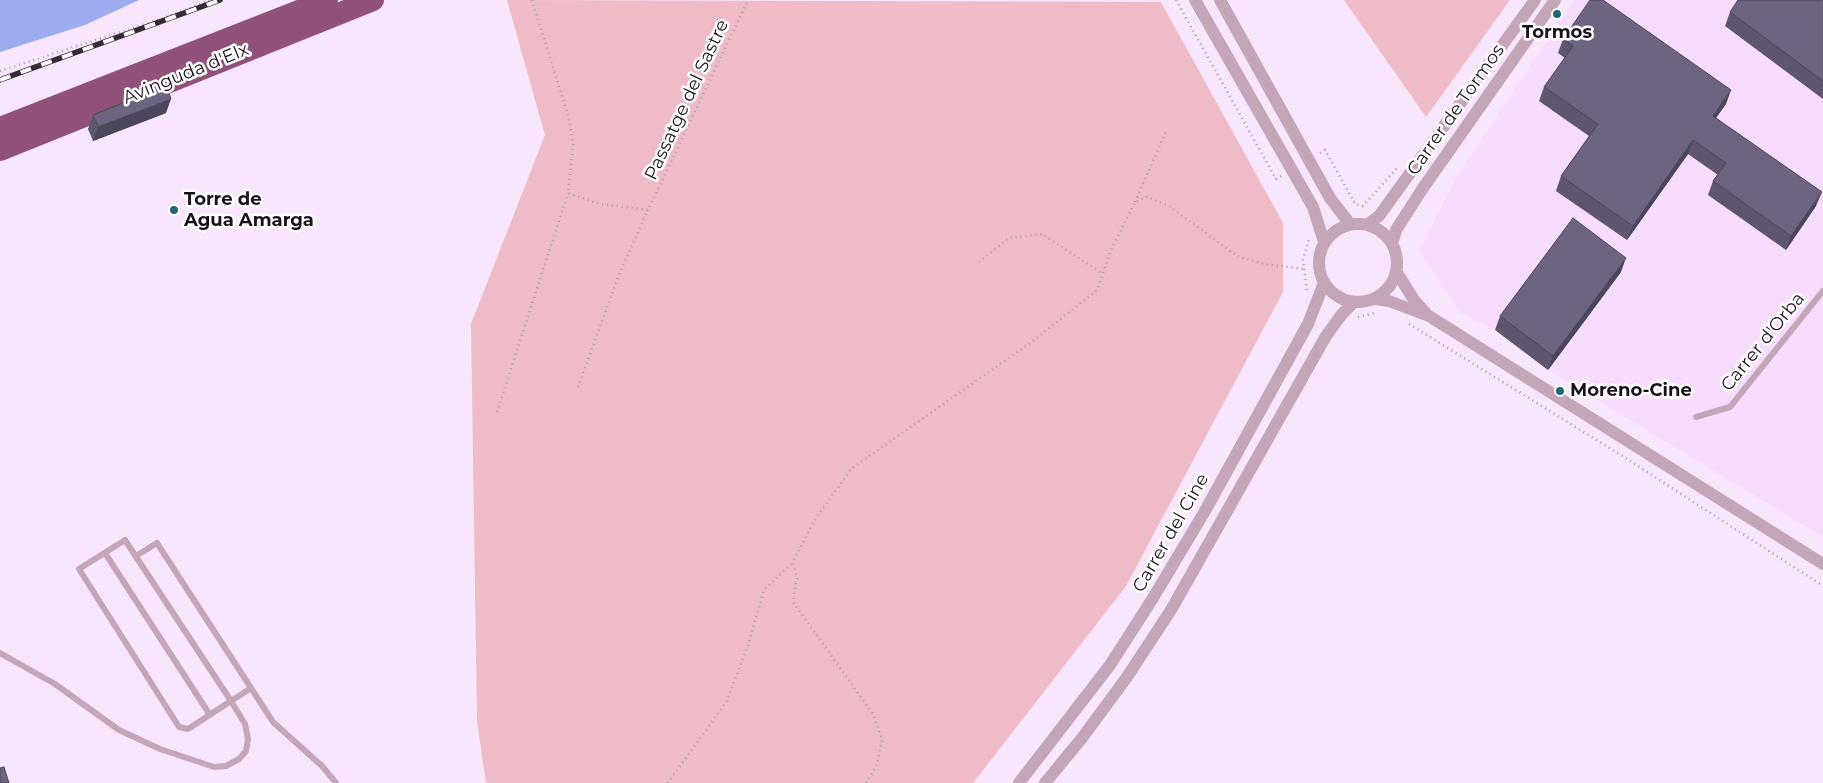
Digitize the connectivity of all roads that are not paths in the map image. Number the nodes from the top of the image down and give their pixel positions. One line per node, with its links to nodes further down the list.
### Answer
1 (327, 0): 7 (highway, Avinguda d'Elx)
2 (373, 0): 8 (highway, Avinguda d'Elx)
3 (1195, 0): 11 (street)
4 (1220, 0): 9 (street)
5 (1535, 0): 10 (street, Carrer de Tormos)
6 (1555, 0): 12 (street, Carrer de Tormos)
7 (0, 128)
8 (0, 150)
9 (1350, 224): 10 (street); 11 (street)
10 (1367, 225): 12 (street)
11 (1324, 242): 14 (street)
12 (1392, 244): 13 (street)
13 (1396, 271): 16 (street); 18 (street)
14 (1324, 283): 17 (street); 30 (street, Carrer del Cine)
15 (1823, 291): 19 (lane, Carrer d'Orba)
16 (1375, 299): 17 (street); 18 (street)
17 (1354, 302): 31 (street)
18 (1428, 316): 20 (street)
19 (1696, 416)
20 (1781, 537): 23 (street); 24 (lane)
21 (105, 553): 22 (lane); 28 (lane); 28 (lane)
22 (136, 556): 26 (lane); 27 (lane)
23 (1823, 564)
24 (1823, 569)
25 (0, 653): 27 (lane)
26 (251, 688): 27 (lane); 29 (lane)
27 (231, 701): 28 (lane)
28 (210, 715)
29 (336, 783)
30 (1019, 783)
31 (1045, 783)

